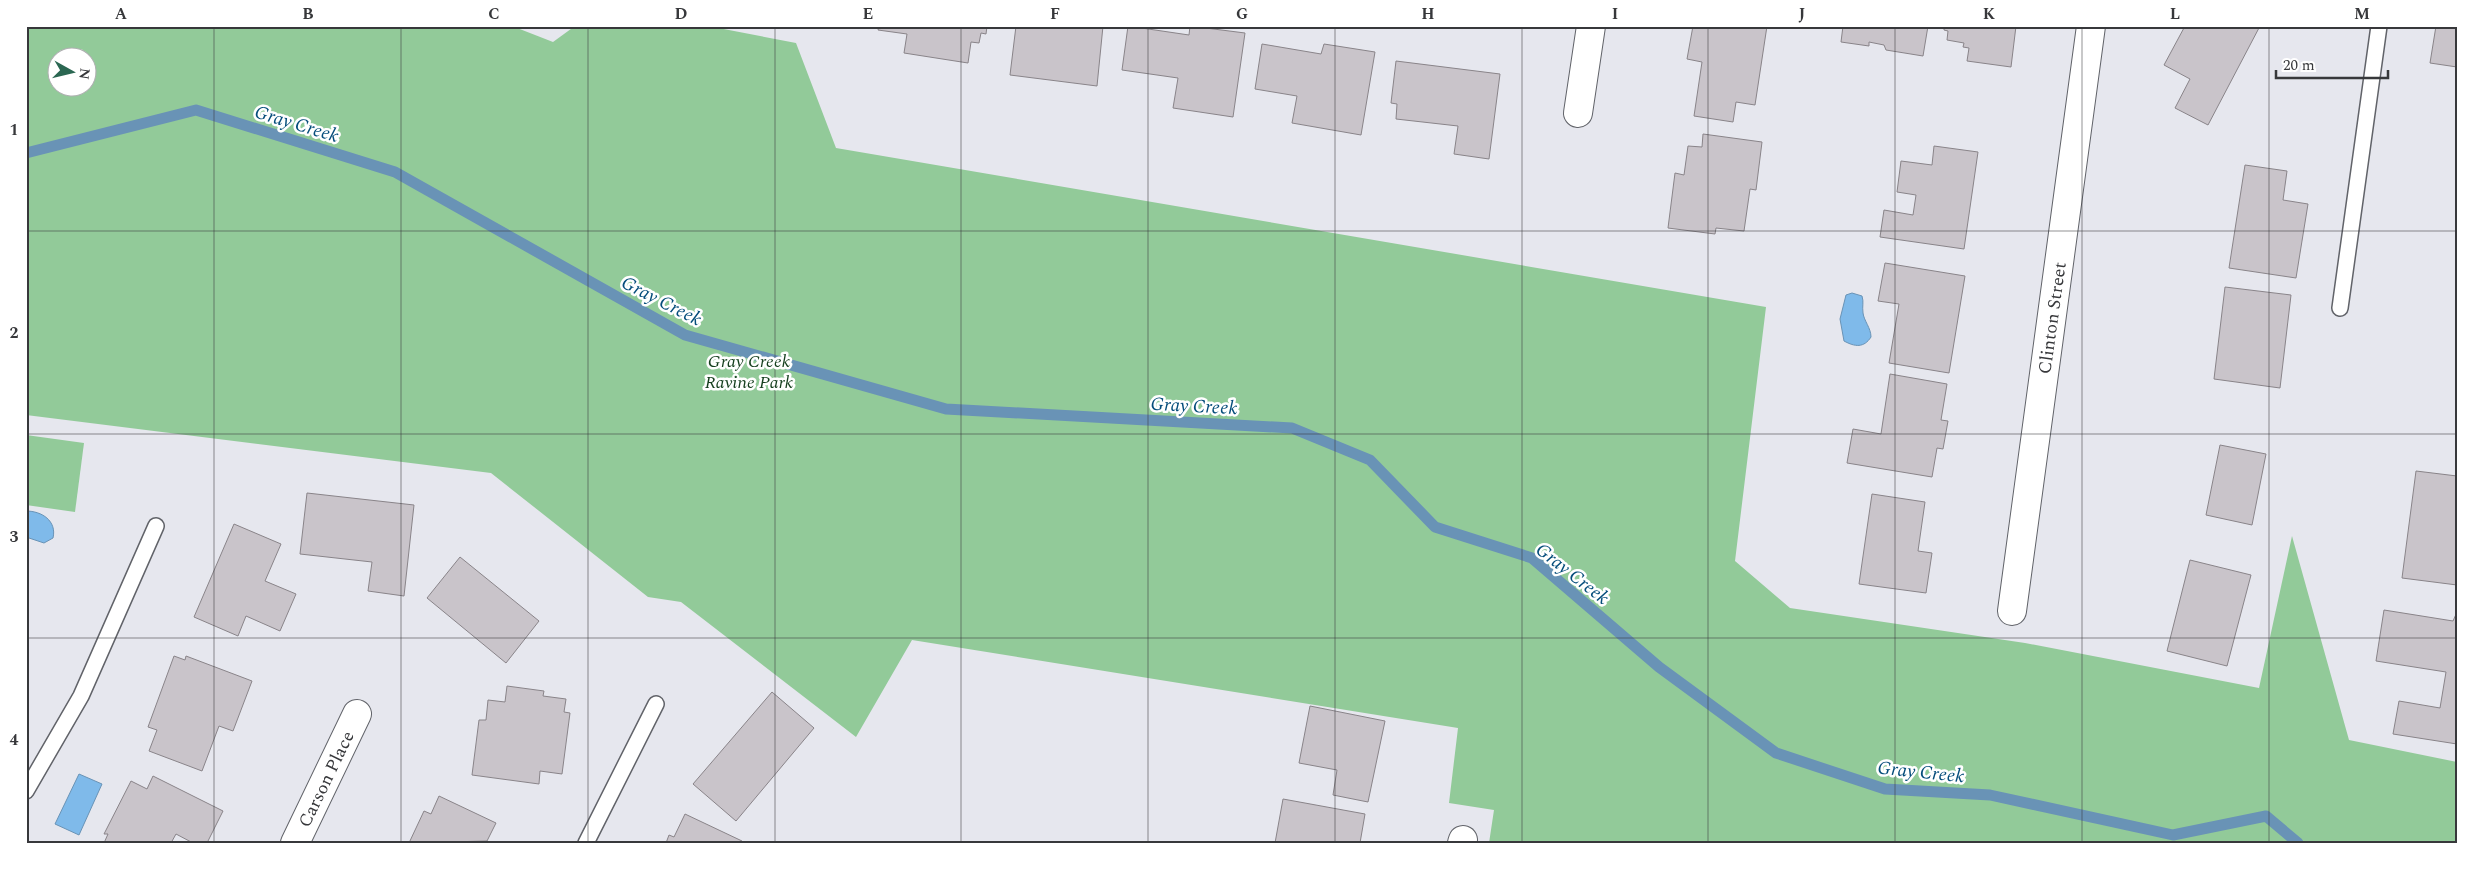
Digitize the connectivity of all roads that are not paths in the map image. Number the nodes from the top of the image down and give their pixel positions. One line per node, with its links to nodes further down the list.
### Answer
1 (1591, 26): 4 (street)
2 (2091, 26): 7 (street, Clinton Street)
3 (2379, 26): 5 (lane)
4 (1578, 112)
5 (2340, 308)
6 (156, 526): 10 (lane)
7 (2012, 610)
8 (656, 704): 12 (lane)
9 (357, 714): 11 (street, Carson Place)
10 (26, 791)
11 (295, 843)
12 (586, 843)

